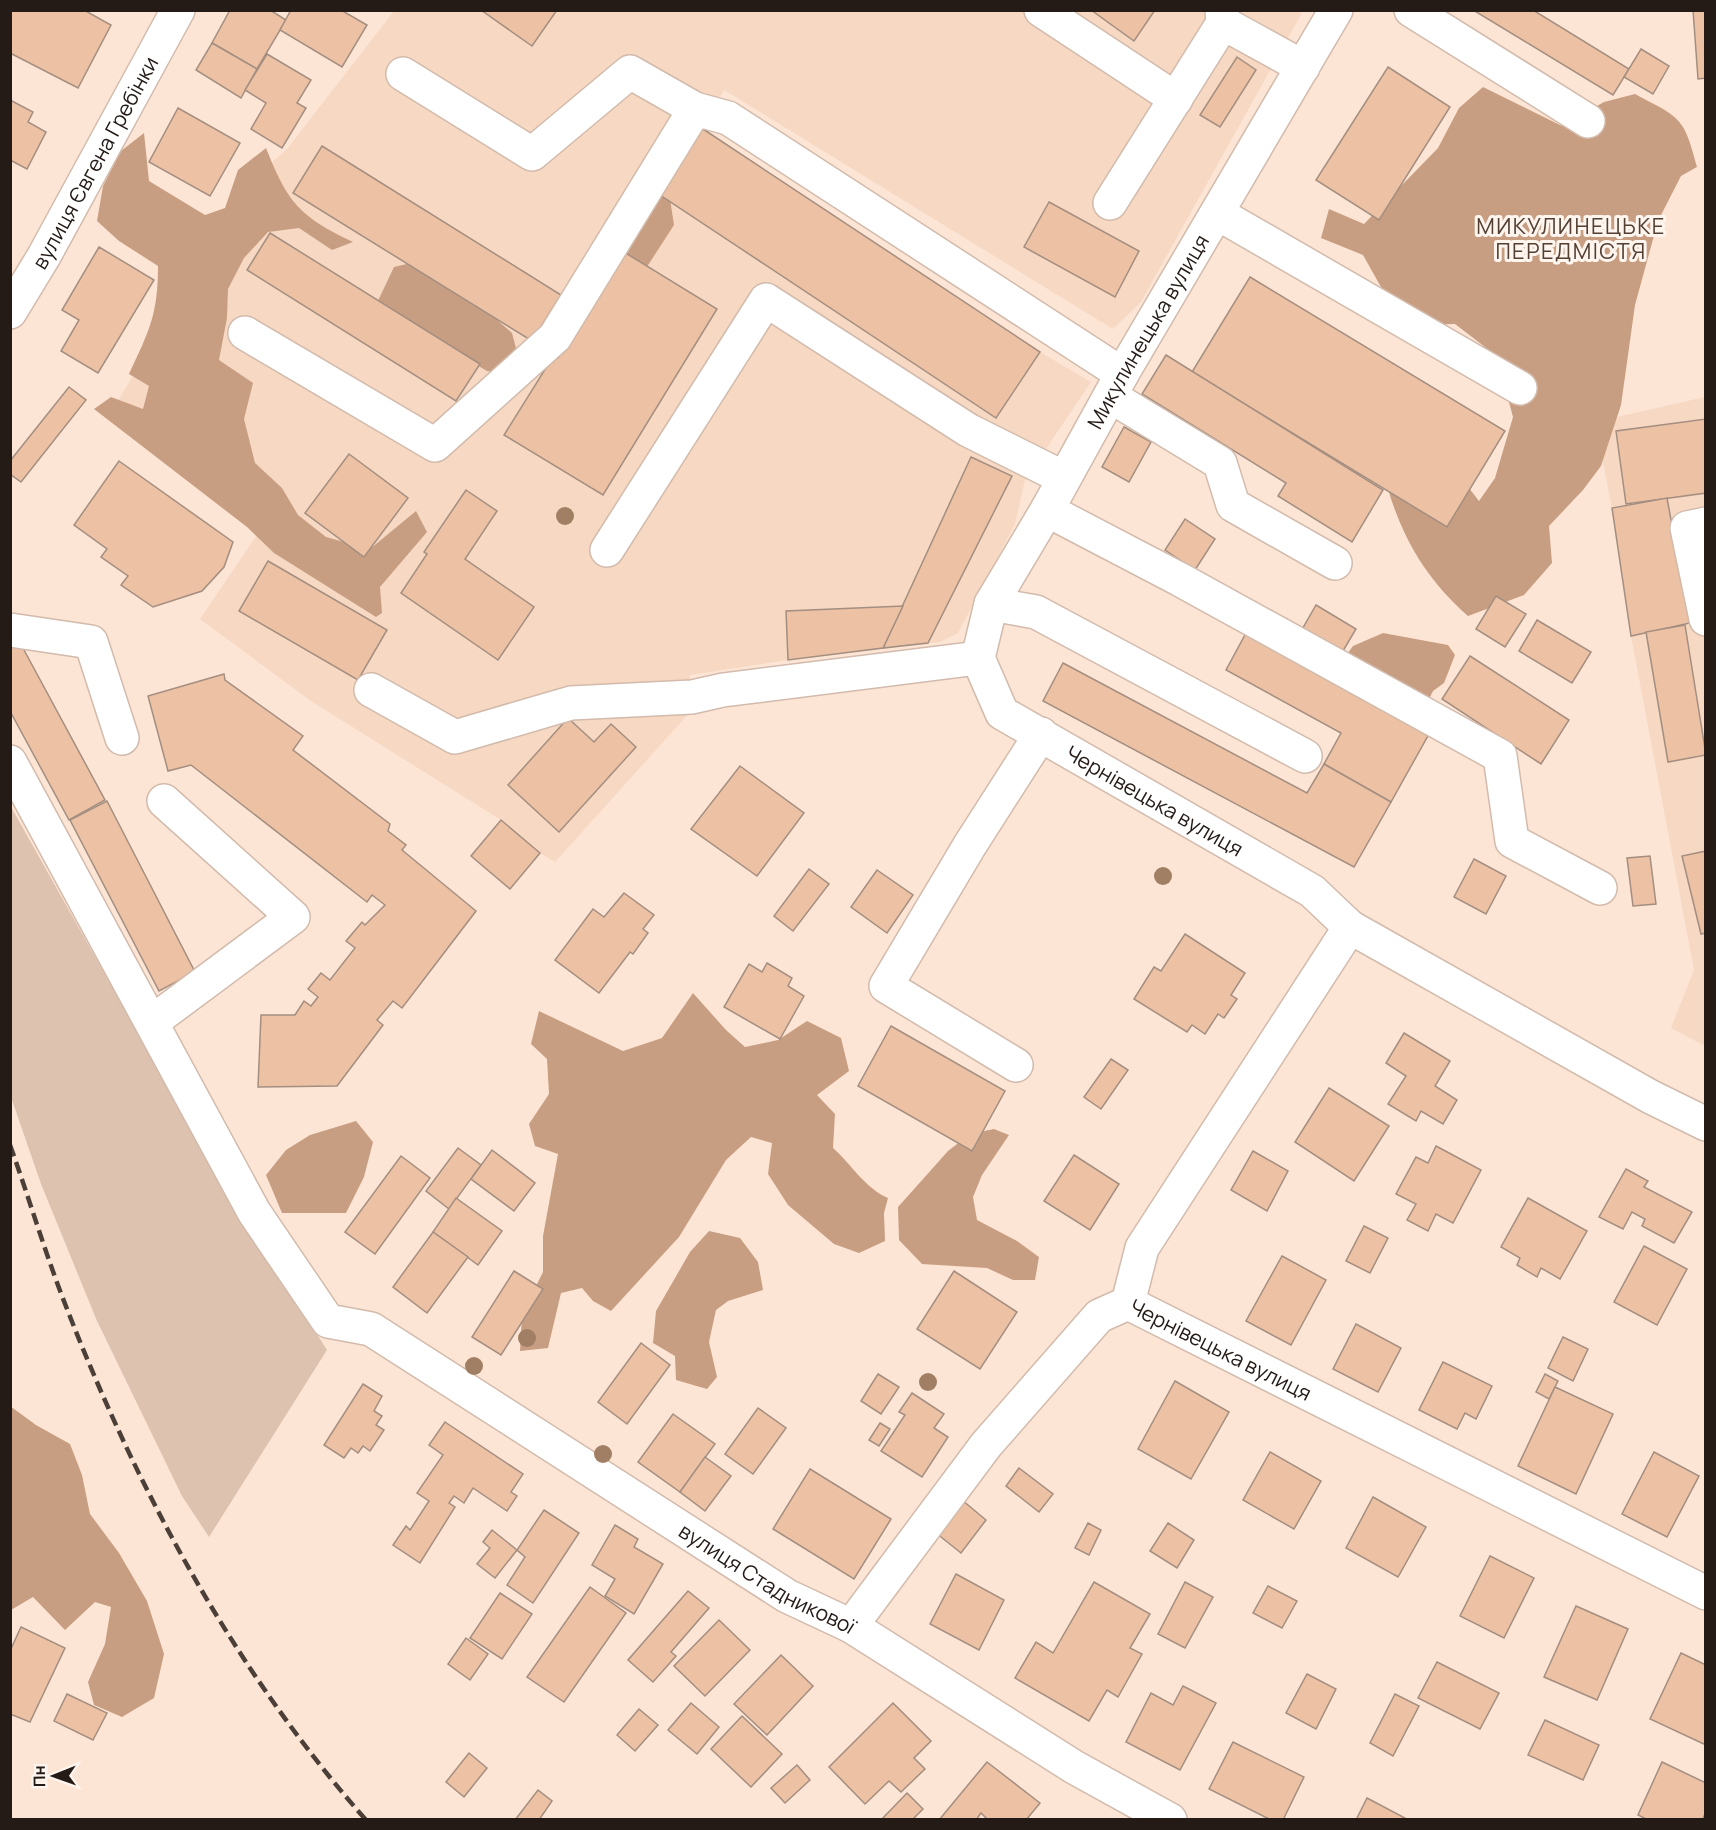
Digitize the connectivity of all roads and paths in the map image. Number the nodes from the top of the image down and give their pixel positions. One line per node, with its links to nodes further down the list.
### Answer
1 (178, 10): 13 (street, вулиця Євгена Гребінки)
2 (1041, 10): 8 (street)
3 (1336, 10): 6 (street, Микулинецька вулиця)
4 (1411, 10): 10 (street)
5 (1223, 17): 6 (street); 8 (street)
6 (1303, 67): 12 (street, Микулинецька вулиця)
7 (403, 74): 9 (street)
8 (1176, 99): 11 (street)
9 (695, 109): 14 (street); 15 (street)
10 (1588, 121)
11 (1110, 203)
12 (1216, 213): 15 (street, Микулинецька вулиця); 16 (street)
13 (10, 312)
14 (245, 333)
15 (1116, 385): 17 (street, Микулинецька вулиця); 21 (street)
16 (1520, 388)
17 (1064, 478): 18 (street, Микулинецька вулиця); 20 (street)
18 (1047, 510): 22 (street, Микулинецька вулиця); 32 (street)
19 (1706, 524): 23 (street)
20 (607, 550)
21 (1335, 563)
22 (991, 604): 25 (street, Микулинецька вулиця); 29 (street)
23 (1706, 619)
24 (10, 630): 28 (street)
25 (978, 658): 26 (street); 27 (street, Чернівецька вулиця)
26 (371, 690)
27 (1041, 734): 33 (street, Чернівецька вулиця); 35 (street)
28 (122, 738)
29 (1305, 756)
30 (10, 762): 34 (street)
31 (164, 801): 34 (street)
32 (1600, 888)
33 (1350, 927): 36 (street, Чернівецька вулиця); 37 (street, Чернівецька вулиця)
34 (152, 1022): 39 (street, вулиця Стадникової)
35 (1016, 1065)
36 (1706, 1124)
37 (1128, 1303): 38 (street, Чернівецька вулиця); 39 (street)
38 (1706, 1593)
39 (851, 1626): 40 (street, вулиця Стадникової)
40 (1170, 1820)

